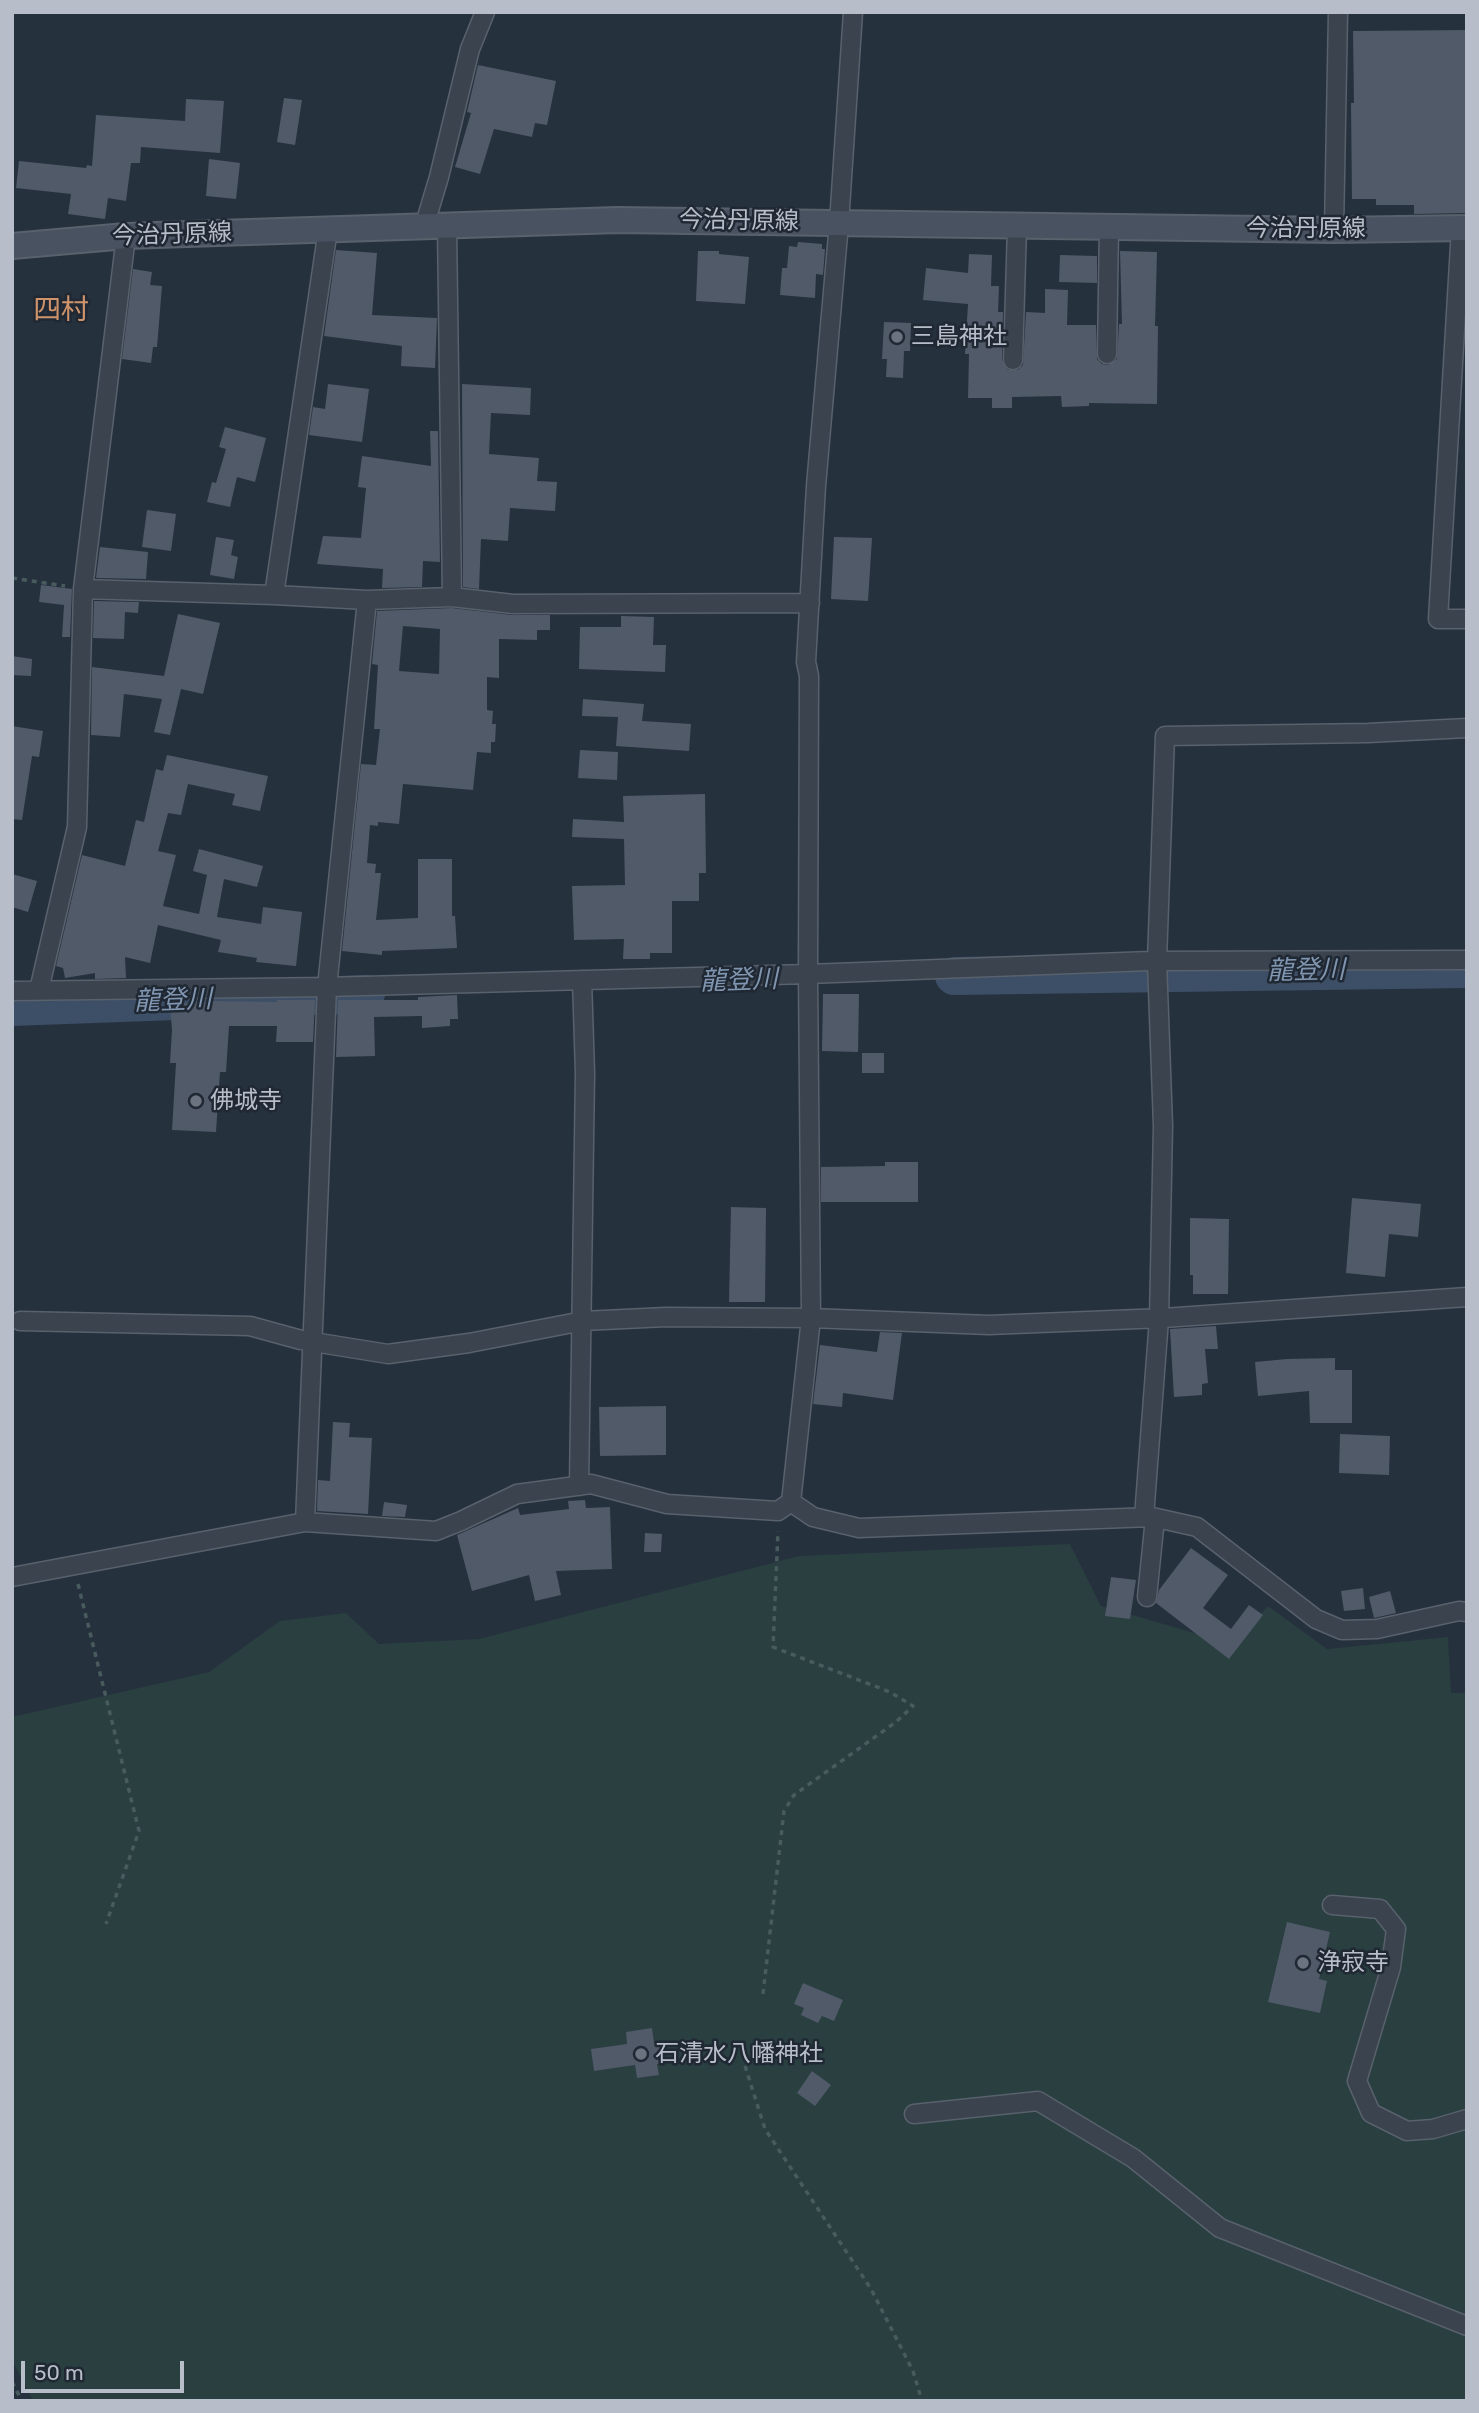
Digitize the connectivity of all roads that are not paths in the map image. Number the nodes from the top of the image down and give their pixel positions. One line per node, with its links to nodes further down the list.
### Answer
1 (485, 12): 5 (street)
2 (852, 12): 4 (street)
3 (1338, 12): 10 (street)
4 (839, 223): 5 (main road, 今治丹原線); 6 (main road, 今治丹原線); 19 (street)
5 (436, 226): 9 (main road, 今治丹原線); 17 (street)
6 (1017, 227): 7 (main road, 今治丹原線); 14 (street)
7 (1109, 227): 10 (main road, 今治丹原線); 13 (street)
8 (1464, 228): 10 (main road, 今治丹原線); 20 (street)
9 (328, 229): 11 (main road, 今治丹原線); 16 (street)
10 (1334, 230)
11 (126, 236): 12 (main road, 今治丹原線); 15 (street)
12 (12, 246)
13 (1107, 354)
14 (1013, 360)
15 (83, 589): 16 (street); 27 (street)
16 (274, 595): 18 (street)
17 (452, 597): 18 (street); 19 (street)
18 (367, 600): 26 (street)
19 (810, 603): 24 (street)
20 (1467, 619)
21 (1467, 728): 23 (street)
22 (1467, 960): 23 (street)
23 (1157, 961): 24 (street); 31 (street)
24 (808, 974): 25 (street); 30 (street)
25 (582, 981): 26 (street); 33 (street)
26 (327, 987): 27 (street); 34 (street)
27 (39, 990): 28 (street)
28 (12, 991)
29 (1467, 1297): 31 (street)
30 (811, 1318): 31 (street); 33 (street); 36 (street)
31 (1159, 1319): 37 (street)
32 (20, 1321): 34 (street)
33 (583, 1321): 34 (street); 35 (street)
34 (313, 1341): 38 (street)
35 (579, 1486): 36 (street); 38 (street)
36 (785, 1507): 37 (street)
37 (1150, 1518): 40 (street); 41 (street)
38 (305, 1522): 39 (street)
39 (12, 1577)
40 (1147, 1597)
41 (1467, 1612)
42 (1332, 1905): 44 (street)
43 (914, 2115): 45 (street)
44 (1467, 2119)
45 (1467, 2326)

